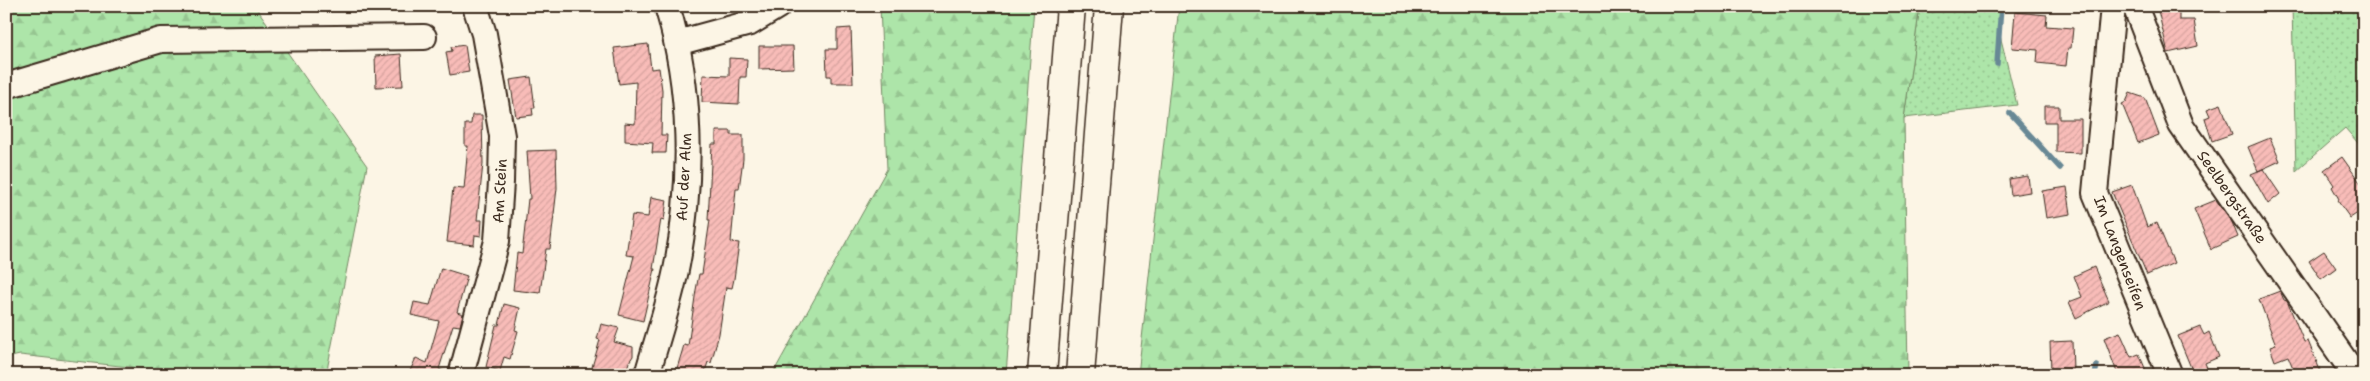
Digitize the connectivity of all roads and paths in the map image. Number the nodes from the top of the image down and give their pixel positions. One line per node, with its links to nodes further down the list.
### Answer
1 (474, 6): 11 (street, Am Stein)
2 (667, 6): 9 (street, Auf der Alm)
3 (778, 6): 9 (street)
4 (1071, 6): 13 (highway)
5 (1109, 6): 14 (highway)
6 (2113, 6): 15 (street, Im Langenseifen)
7 (2135, 6): 16 (street, Seelbergstraße)
8 (424, 37): 10 (street)
9 (677, 43): 12 (street, Auf der Alm)
10 (6, 86)
11 (461, 375)
12 (647, 375)
13 (1042, 375)
14 (1080, 375)
15 (2170, 375)
16 (2355, 375)

